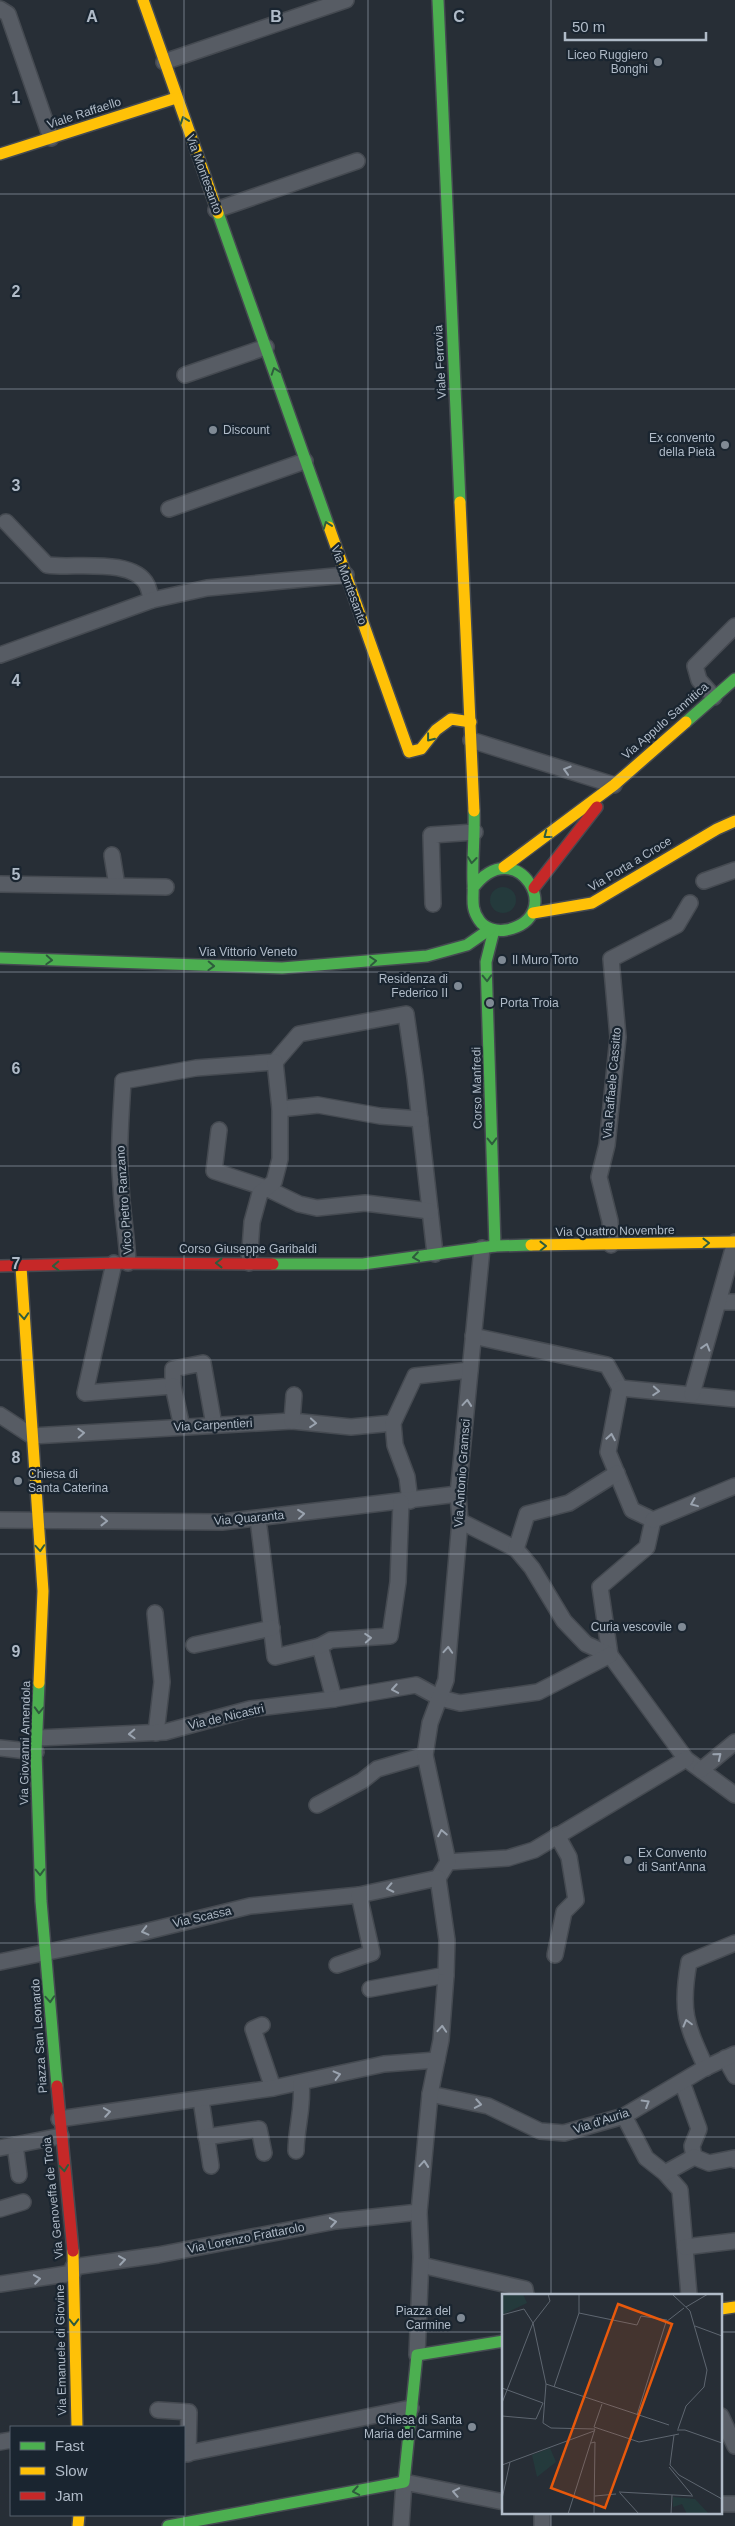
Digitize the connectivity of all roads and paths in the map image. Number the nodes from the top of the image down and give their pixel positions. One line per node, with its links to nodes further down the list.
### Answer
1 (143, 0): 5 (street, Via Montesanto)
2 (346, 0): 5 (street)
3 (438, 0): 22 (street, Viale Ferrovia)
4 (0, 9): 7 (street)
5 (164, 62): 6 (street, Via Montesanto)
6 (176, 98): 7 (street, Viale Raffaello); 10 (street, Via Montesanto, one-way to 6)
7 (51, 138): 8 (street, Viale Raffaello)
8 (0, 154)
9 (357, 161): 10 (street)
10 (216, 210): 11 (street, Via Montesanto)
11 (266, 347): 12 (street); 13 (street, Via Montesanto, one-way to 11)
12 (185, 375)
13 (305, 461): 14 (street); 16 (street, Via Montesanto, one-way to 13)
14 (169, 508)
15 (6, 522): 17 (street)
16 (346, 576): 17 (street); 22 (street, Via Montesanto, one-way to 16)
17 (152, 600): 19 (street)
18 (735, 626): 21 (street)
19 (0, 655)
20 (735, 679): 21 (street, Via Appulo Sannitica)
21 (714, 697): 24 (street, Via Appulo Sannitica)
22 (471, 722): 23 (street, Viale Ferrovia)
23 (471, 740): 24 (street, one-way to 23); 26 (street, Viale Ferrovia)
24 (614, 785): 29 (street, Via Appulo Sannitica, one-way to 29); 36 (street, Via Appulo Sannitica)
25 (735, 821): 39 (street, Via Porta a Croce)
26 (475, 832): 27 (street); 35 (street, Viale Ferrovia, one-way to 35); 37 (street)
27 (486, 847)
28 (112, 856): 33 (street)
29 (501, 864): 35 (street); 36 (street)
30 (735, 870): 31 (street)
31 (704, 881)
32 (0, 884): 33 (street)
33 (116, 886): 34 (street)
34 (166, 887)
35 (473, 888): 40 (street)
36 (534, 888): 39 (street)
37 (432, 904)
38 (690, 904): 49 (street, Via Raffaele Cassitto)
39 (533, 913): 40 (street)
40 (492, 930): 41 (street, Via Vittorio Veneto, one-way to 40); 50 (street, Corso Manfredi, one-way to 50)
41 (0, 958)
42 (275, 1062): 43 (street); 44 (street); 52 (street, Vico Pietro Ranzano)
43 (280, 1109): 44 (street); 46 (street)
44 (420, 1119): 47 (street)
45 (219, 1130): 46 (street)
46 (266, 1188): 47 (street); 53 (street)
47 (430, 1211): 51 (street)
48 (735, 1242): 49 (street, Via Quattro Novembre, one-way to 48); 56 (street)
49 (611, 1244): 50 (street, Via Quattro Novembre, one-way to 49)
50 (488, 1247): 51 (street, Corso Giuseppe Garibaldi); 58 (street, Via Antonio Gramsci)
51 (435, 1254): 53 (street, Corso Giuseppe Garibaldi, one-way to 53)
52 (121, 1263): 53 (street, Corso Giuseppe Garibaldi, one-way to 52); 55 (street, Corso Giuseppe Garibaldi, one-way to 55); 60 (street)
53 (249, 1263)
54 (0, 1266): 55 (street, Corso Giuseppe Garibaldi)
55 (21, 1267): 70 (street, Via Giovanni Amendola, one-way to 70)
56 (719, 1302): 57 (street); 62 (street, one-way to 56)
57 (735, 1302)
58 (473, 1336): 59 (street, Via Antonio Gramsci); 61 (street)
59 (470, 1370): 67 (street); 73 (street, Via Antonio Gramsci, one-way to 59)
60 (173, 1386): 68 (street); 69 (street)
61 (620, 1388): 62 (street, one-way to 62); 71 (street, one-way to 61)
62 (692, 1394): 64 (street)
63 (294, 1395): 66 (street)
64 (735, 1399)
65 (0, 1415): 70 (street)
66 (292, 1421): 67 (street, Via Carpentieri, one-way to 67); 68 (street, Via Carpentieri)
67 (393, 1423): 74 (street)
68 (214, 1426): 69 (street, Via Carpentieri)
69 (182, 1427): 70 (street, Via Carpentieri, one-way to 69)
70 (32, 1436): 79 (street, Via Giovanni Amendola)
71 (617, 1473): 77 (street); 80 (street)
72 (735, 1486): 77 (street, one-way to 77)
73 (458, 1494): 74 (street, Via Quaranta); 78 (street, Via Antonio Gramsci)
74 (406, 1502): 75 (street, Via Quaranta, one-way to 74); 84 (street, one-way to 74)
75 (258, 1519): 79 (street, Via Quaranta, one-way to 75); 82 (street)
76 (0, 1520): 79 (street, Via Quaranta)
77 (653, 1520): 85 (street)
78 (460, 1521): 80 (street); 86 (street, Via Antonio Gramsci, one-way to 78)
79 (38, 1522): 90 (street, Via Giovanni Amendola, one-way to 90)
80 (516, 1549): 85 (street)
81 (154, 1612): 88 (street)
82 (272, 1628): 83 (street); 84 (street)
83 (194, 1646)
84 (320, 1646): 87 (street)
85 (610, 1655): 86 (street, Via de Nicastri); 93 (street)
86 (440, 1698): 87 (street, Via de Nicastri, one-way to 87); 92 (street, Via Antonio Gramsci)
87 (334, 1699): 88 (street, Via de Nicastri)
88 (156, 1733): 90 (street, Via de Nicastri, one-way to 90)
89 (735, 1742): 94 (street, one-way to 89)
90 (37, 1745): 91 (street, Via de Nicastri); 102 (street, Via Giovanni Amendola, one-way to 102)
91 (0, 1748)
92 (425, 1755): 96 (street); 98 (street, one-way to 92)
93 (686, 1759): 94 (street); 97 (street)
94 (701, 1770): 95 (street)
95 (735, 1795)
96 (316, 1805)
97 (557, 1834): 98 (street); 103 (street)
98 (448, 1862): 99 (street)
99 (438, 1878): 100 (street, Via Scassa, one-way to 100); 106 (street)
100 (359, 1895): 102 (street, Via Scassa, one-way to 102); 105 (street)
101 (735, 1943): 111 (street, one-way to 101)
102 (47, 1950): 104 (street, Via Scassa); 119 (street, Piazza San Leonardo, one-way to 119)
103 (555, 1955)
104 (0, 1962)
105 (336, 1965)
106 (446, 1975): 107 (street); 110 (street, one-way to 106)
107 (370, 1989)
108 (262, 2025): 115 (street)
109 (730, 2056): 111 (street, Via d'Auria); 112 (street)
110 (437, 2060): 114 (street, one-way to 110); 116 (street)
111 (706, 2068): 113 (street, Via d'Auria)
112 (735, 2076)
113 (682, 2082): 118 (street, Via d'Auria, one-way to 113); 126 (street)
114 (301, 2083): 115 (street); 124 (street)
115 (273, 2088): 117 (street)
116 (430, 2094): 118 (street, Via d'Auria, one-way to 118); 133 (street, one-way to 116)
117 (201, 2100): 119 (street, one-way to 117); 121 (street)
118 (624, 2116): 129 (street)
119 (59, 2119): 120 (street, Via Genoveffa de Troia)
120 (61, 2136): 122 (street); 137 (street, Via Genoveffa de Troia, one-way to 137)
121 (206, 2137): 125 (street); 128 (street)
122 (15, 2145): 123 (street); 130 (street)
123 (0, 2148)
124 (296, 2151)
125 (264, 2154)
126 (694, 2157): 127 (street); 129 (street)
127 (735, 2158)
128 (211, 2166)
129 (665, 2173): 135 (street)
130 (19, 2175)
131 (23, 2202): 132 (street)
132 (0, 2209)
133 (419, 2212): 136 (street); 137 (street, Via Lorenzo Frattarolo, one-way to 133)
134 (735, 2241): 135 (street)
135 (685, 2247): 140 (street)
136 (421, 2266): 139 (street); 144 (street)
137 (73, 2270): 138 (street, Via Lorenzo Frattarolo, one-way to 137); 148 (street, Via Emanuele di Giovine, one-way to 148)
138 (0, 2284)
139 (526, 2294)
140 (689, 2294)
141 (735, 2307): 142 (street)
142 (722, 2309)
143 (502, 2341): 144 (street)
144 (417, 2355): 145 (street)
145 (411, 2408): 150 (street); 151 (street)
146 (158, 2410): 150 (street)
147 (722, 2418): 149 (street)
148 (77, 2426)
149 (735, 2446)
150 (186, 2454)
151 (404, 2482): 152 (street, one-way to 151); 155 (street, one-way to 155); 156 (street)
152 (502, 2502)
153 (722, 2504): 154 (street)
154 (735, 2504)
155 (169, 2526)
156 (400, 2526)

